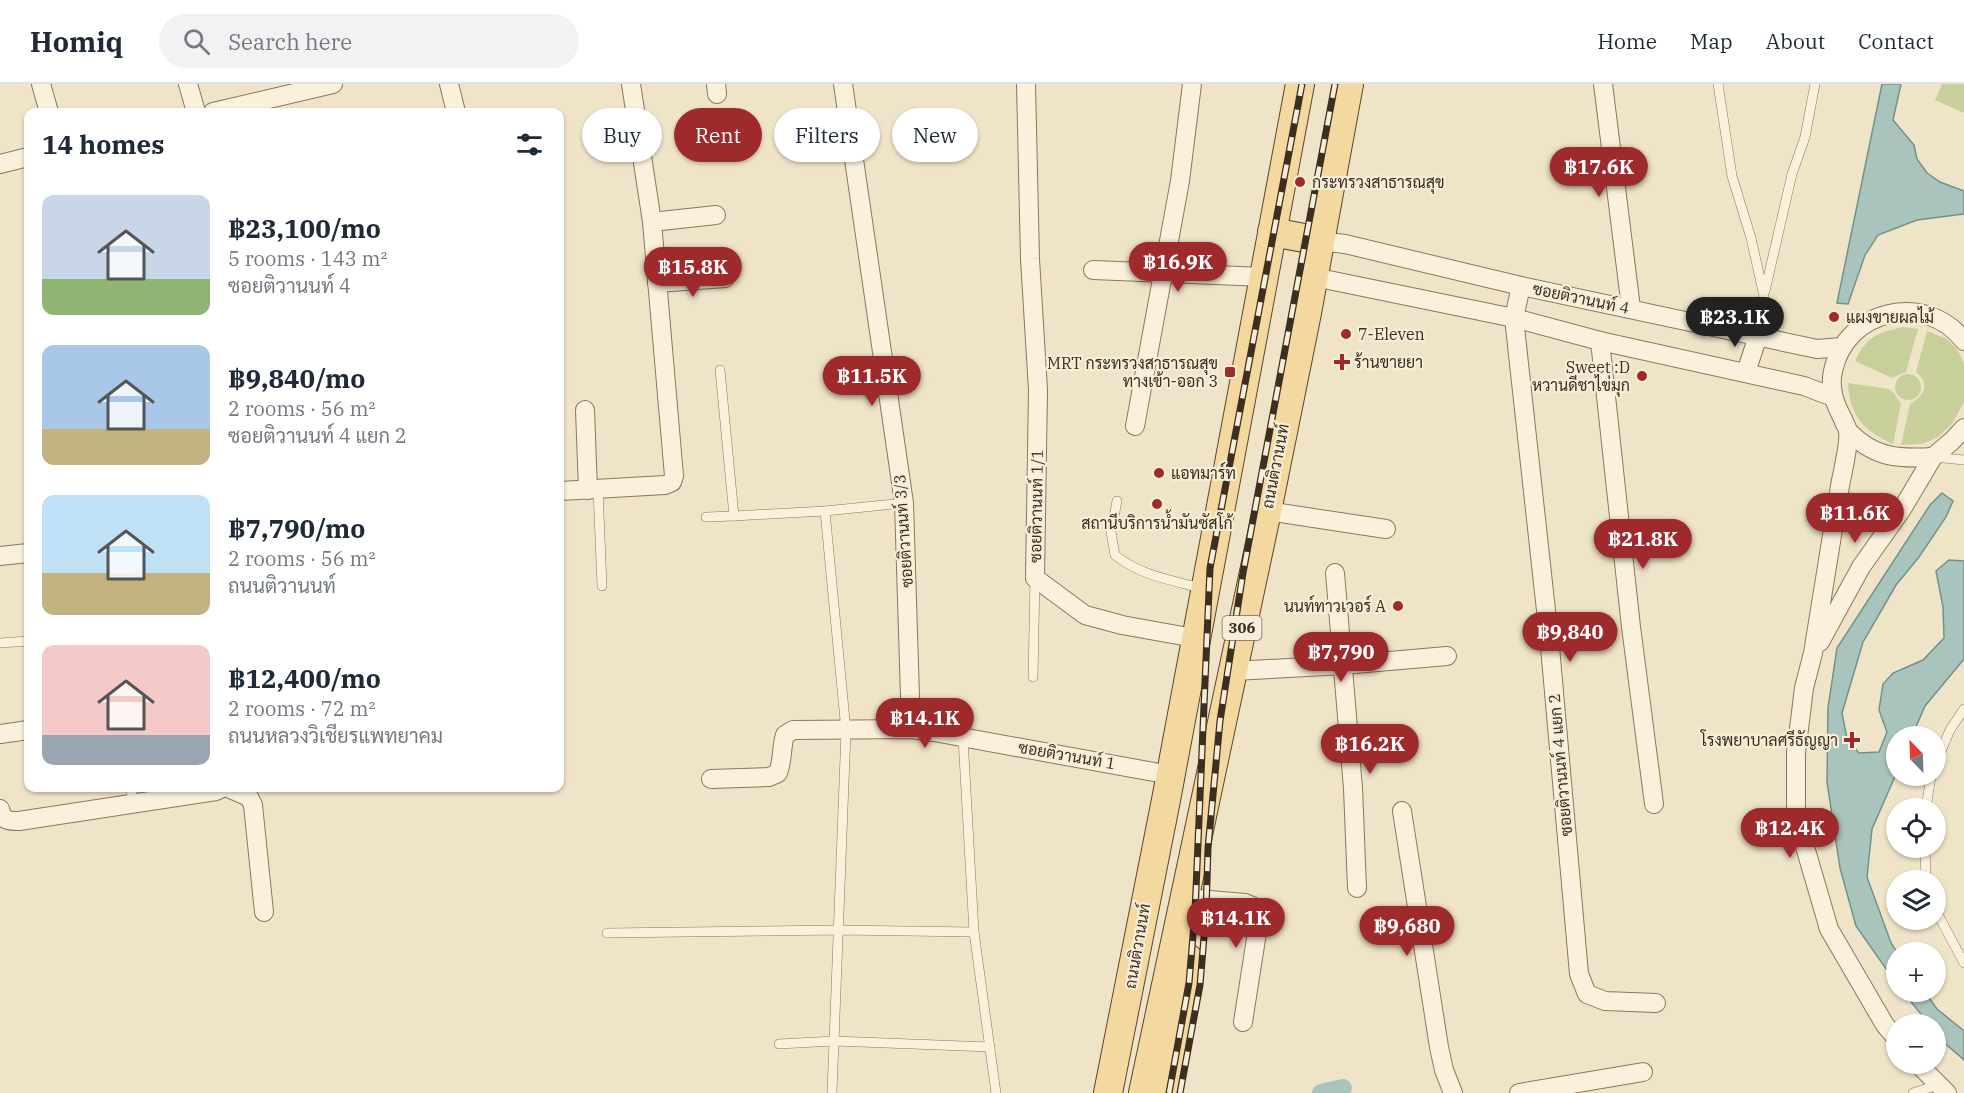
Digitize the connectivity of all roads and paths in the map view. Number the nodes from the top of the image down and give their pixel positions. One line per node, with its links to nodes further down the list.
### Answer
1 (41, 84): 15 (street)
2 (188, 84): 16 (street)
3 (449, 84): 18 (street)
4 (631, 84): 22 (street)
5 (843, 84): 51 (street, ซอยติวานนท์ 3/3)
6 (1026, 84): 60 (street, ซอยติวานนท์ 1/1)
7 (1192, 84): 26 (street)
8 (1300, 84): 23 (main road, ถนนติวานนท์ / 306)
9 (1349, 84): 24 (main road, ถนนติวานนท์ / 306)
10 (1603, 84): 33 (street)
11 (1718, 84): 32 (lane)
12 (1815, 84): 32 (lane)
13 (321, 85): 14 (street)
14 (282, 105): 17 (street)
15 (48, 108)
16 (195, 108)
17 (255, 108)
18 (455, 108)
19 (24, 158): 20 (street)
20 (0, 164)
21 (716, 215): 22 (street)
22 (652, 222): 30 (street)
23 (1272, 232): 24 (main road); 27 (main road, ถนนติวานนท์ / 306)
24 (1320, 241): 28 (main road, ถนนติวานนท์ / 306); 31 (street, ซอยติวานนท์ 4)
25 (1093, 270): 26 (street)
26 (1162, 274): 27 (street); 43 (street)
27 (1264, 277): 62 (main road, ถนนติวานนท์ / 306)
28 (1314, 277): 34 (street, ซอยติวานนท์ 4); 53 (main road, ถนนติวานนท์ / 306)
29 (725, 278): 30 (street)
30 (657, 283): 48 (street)
31 (1521, 286): 33 (street, ซอยติวานนท์ 4); 34 (street, ซอยติวานนท์ 4 แยก 2)
32 (1764, 296): 36 (lane)
33 (1631, 308): 36 (street, ซอยติวานนท์ 4)
34 (1514, 318): 37 (street, ซอยติวานนท์ 4); 95 (street, ซอยติวานนท์ 4 แยก 2)
35 (1961, 334): 38 (street)
36 (1758, 336): 38 (street, ซอยติวานนท์ 4); 40 (street)
37 (1599, 341): 40 (street, ซอยติวานนท์ 4); 83 (street)
38 (1842, 347): 41 (street)
39 (720, 370): 54 (lane)
40 (1746, 372): 41 (street, ซอยติวานนท์ 4)
41 (1833, 398): 45 (street)
42 (585, 410): 48 (street)
43 (1135, 426)
44 (1964, 428): 46 (street)
45 (1849, 432): 46 (street); 66 (street)
46 (1933, 457): 47 (lane); 66 (street)
47 (1964, 460)
48 (593, 490): 49 (street); 61 (lane)
49 (564, 491)
50 (1117, 501): 62 (lane)
51 (904, 503): 52 (lane); 72 (street, ซอยติวานนท์ 3/3)
52 (825, 511): 54 (lane); 74 (lane)
53 (1267, 511): 56 (street); 69 (main road, ถนนติวานนท์ / 306)
54 (734, 516): 55 (lane)
55 (706, 517)
56 (1386, 529)
57 (24, 553): 58 (street)
58 (0, 556)
59 (1335, 573): 68 (street)
60 (1035, 578): 63 (street, ซอยติวานนท์ 1/1); 70 (lane)
61 (602, 586)
62 (1204, 589): 63 (main road, ถนนติวานนท์ / 306)
63 (1194, 638): 79 (main road, ถนนติวานนท์ / 306)
64 (24, 641): 65 (lane)
65 (0, 643)
66 (1813, 653): 97 (street)
67 (1447, 656): 68 (street)
68 (1343, 665): 69 (street); 87 (street)
69 (1233, 671): 86 (main road, ถนนติวานนท์ / 306)
70 (1033, 677)
71 (1964, 709): 77 (lane)
72 (911, 729): 74 (street, ซอยติวานนท์ 1); 76 (street, ซอยติวานนท์ 1)
73 (24, 731): 75 (street)
74 (846, 731): 78 (street, ซอยติวานนท์ 1); 91 (lane)
75 (0, 734)
76 (963, 738): 79 (street, ซอยติวานนท์ 1); 92 (lane)
77 (1946, 739)
78 (711, 779)
79 (1168, 787): 106 (main road, ถนนติวานนท์ / 306); 107 (main road, ถนนติวานนท์ / 306)
80 (199, 792): 82 (street)
81 (237, 792): 89 (street)
82 (132, 796): 84 (street)
83 (1654, 804)
84 (0, 809)
85 (1402, 811): 110 (street)
86 (1196, 847): 88 (main road, ถนนติวานนท์ / 306); 108 (main road, ถนนติวานนท์ / 306)
87 (1357, 888)
88 (1198, 898): 96 (street); 109 (main road, ถนนติวานนท์ / 306)
89 (264, 912)
90 (1946, 929): 94 (lane)
91 (838, 930): 92 (lane); 93 (lane); 98 (lane)
92 (974, 932): 100 (lane)
93 (607, 933)
94 (1964, 963)
95 (1656, 1003)
96 (1243, 1022)
97 (1886, 1026)
98 (834, 1041): 99 (lane); 100 (lane); 104 (lane)
99 (779, 1044)
100 (990, 1047): 105 (lane)
101 (1643, 1072): 111 (street)
102 (1928, 1074): 103 (street)
103 (1942, 1089): 112 (lane)
104 (832, 1093)
105 (996, 1093)
106 (1108, 1093)
107 (1123, 1093)
108 (1143, 1093)
109 (1164, 1093)
110 (1453, 1093)
111 (1519, 1093)
112 (1913, 1093)

